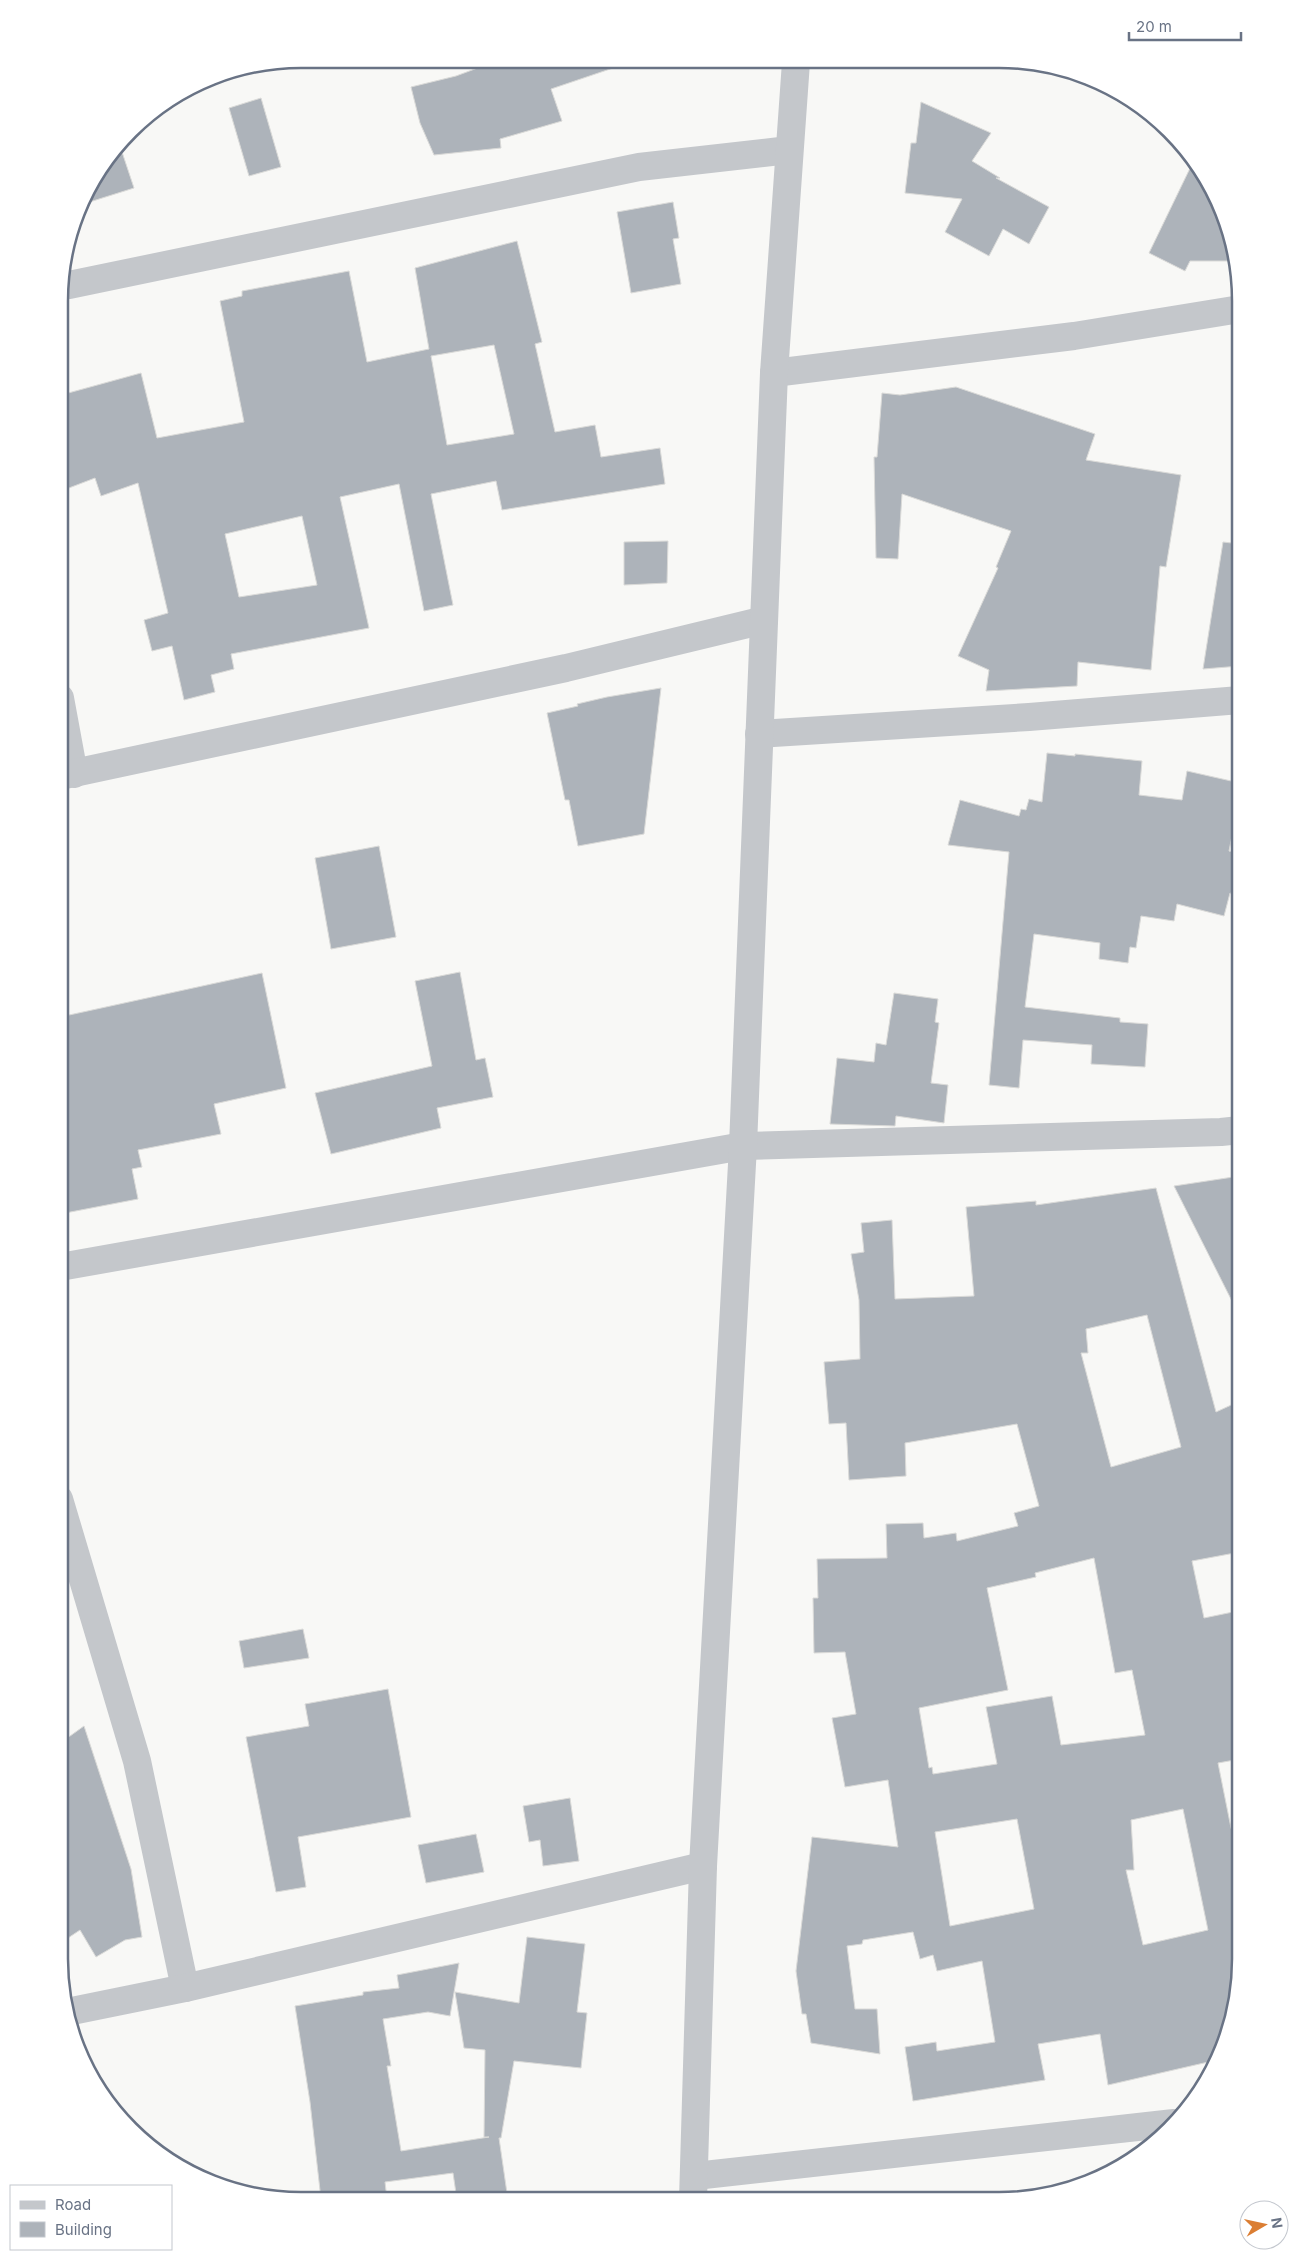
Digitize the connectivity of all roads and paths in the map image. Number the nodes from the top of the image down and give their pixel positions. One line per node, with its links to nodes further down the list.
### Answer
1 (796, 68): 2 (street)
2 (789, 150): 3 (street); 5 (street)
3 (68, 285)
4 (1232, 309): 5 (street)
5 (774, 373): 6 (street)
6 (764, 620): 8 (street); 9 (street)
7 (1232, 701): 8 (street)
8 (760, 734): 11 (street)
9 (68, 775)
10 (1232, 1131): 11 (street)
11 (743, 1146): 12 (street); 14 (street)
12 (68, 1266)
13 (68, 1529): 15 (street)
14 (703, 1866): 15 (street); 18 (street)
15 (185, 1988): 16 (street)
16 (73, 2011)
17 (1162, 2125): 18 (street)
18 (694, 2188)

